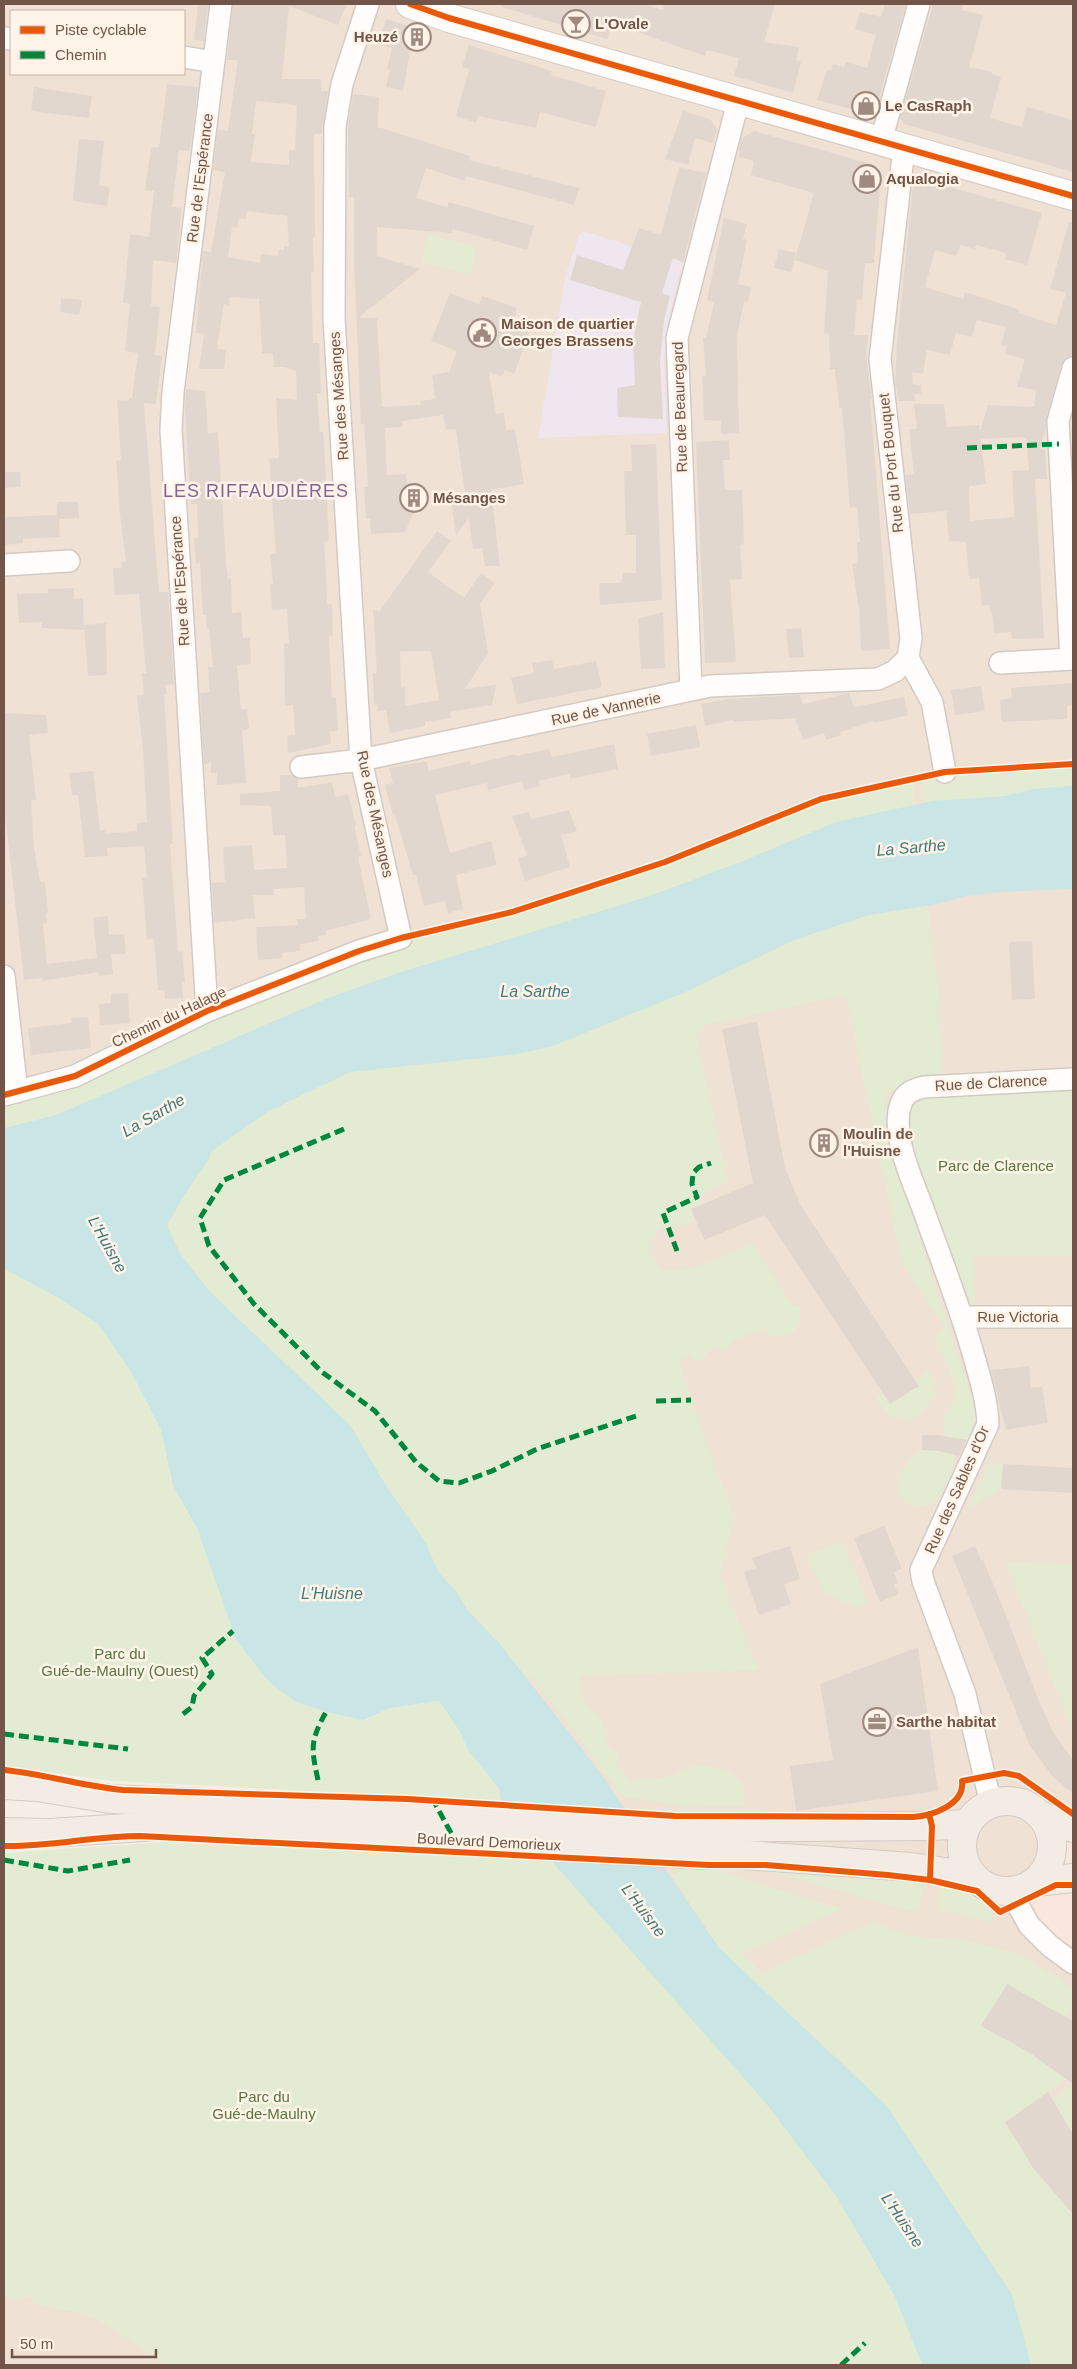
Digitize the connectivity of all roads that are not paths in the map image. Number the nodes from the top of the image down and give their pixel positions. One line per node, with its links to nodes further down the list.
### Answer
1 (221, 4): 6 (street, Rue de l'Espérance)
2 (368, 4): 17 (street, Rue des Mésanges)
3 (410, 4): 7 (main road)
4 (919, 4): 8 (street, Rue du Port Bouquet)
5 (185, 57): 6 (street)
6 (214, 62): 22 (street, Rue de l'Espérance)
7 (738, 102): 8 (main road); 16 (street, Rue de Beauregard)
8 (892, 145): 9 (main road); 13 (street, Rue du Port Bouquet)
9 (1073, 196)
10 (1073, 368): 14 (street)
11 (69, 561): 12 (street)
12 (4, 565)
13 (908, 658): 16 (street, Rue de Vannerie); 19 (street)
14 (1072, 659): 15 (street)
15 (1000, 663)
16 (690, 690): 17 (street, Rue de Vannerie)
17 (361, 760): 18 (street, Rue de Vannerie); 20 (street, Rue des Mésanges)
18 (301, 767)
19 (944, 772)
20 (401, 938): 22 (street, Chemin du Halage)
21 (4, 976): 25 (street)
22 (207, 1011): 25 (street, Chemin du Halage)
23 (1073, 1079): 24 (street, Rue de Clarence)
24 (909, 1091): 26 (street, Rue des Sables d'Or)
25 (10, 1094)
26 (962, 1317): 27 (street, Rue Victoria); 29 (street, Rue des Sables d'Or)
27 (1073, 1317)
28 (4, 1785): 31 (main road, Boulevard Demorieux)
29 (991, 1804): 30 (main road); 31 (main road)
30 (1041, 1816): 32 (main road); 36 (main road)
31 (968, 1824): 34 (main road)
32 (1073, 1828)
33 (4, 1832): 34 (main road, Boulevard Demorieux)
34 (973, 1876): 37 (main road, Boulevard Demorieux)
35 (1073, 1878): 36 (main road)
36 (1036, 1882): 37 (main road)
37 (1011, 1892): 38 (street)
38 (1073, 1963)

